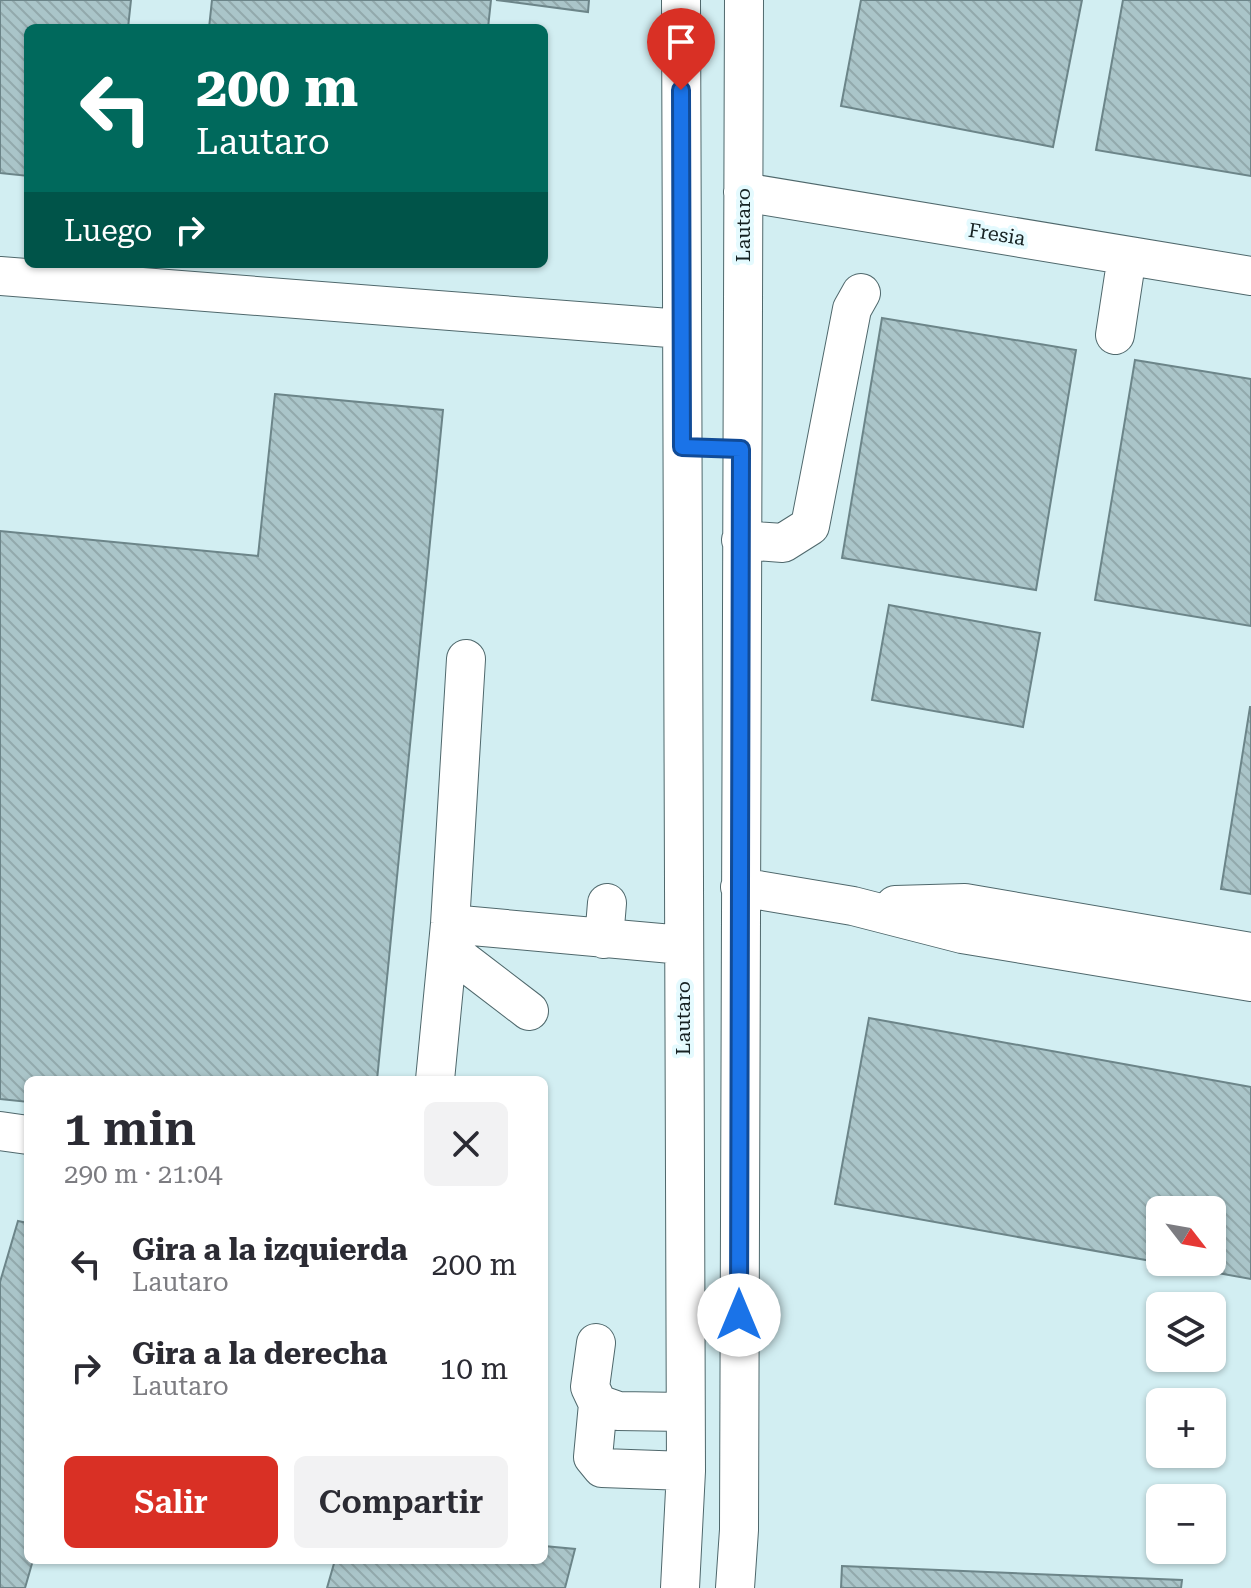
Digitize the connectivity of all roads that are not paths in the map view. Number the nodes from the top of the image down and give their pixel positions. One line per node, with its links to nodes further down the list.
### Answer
1 (681, 0): 8 (street, Lautaro)
2 (744, 0): 3 (street, Lautaro)
3 (743, 192): 4 (street, Fresia); 11 (street, Lautaro)
4 (1127, 256): 6 (street, Fresia); 9 (street)
5 (0, 276): 8 (street)
6 (1251, 276)
7 (861, 293): 12 (street)
8 (682, 329): 10 (street, Lautaro)
9 (1115, 335)
10 (682, 447): 11 (street); 17 (street, Lautaro)
11 (741, 449): 12 (street, Lautaro)
12 (741, 540): 14 (street, Lautaro)
13 (466, 659): 16 (street)
14 (740, 872): 15 (street); 29 (street, Lautaro)
15 (853, 906): 18 (street); 19 (street)
16 (449, 936): 17 (street); 20 (street); 21 (street)
17 (683, 945): 26 (street, Lautaro)
18 (1251, 952)
19 (1251, 982)
20 (529, 1011)
21 (435, 1076)
22 (0, 1131): 23 (street)
23 (24, 1134)
24 (596, 1343): 25 (street)
25 (598, 1404): 26 (street); 27 (street)
26 (685, 1412): 27 (street, Lautaro)
27 (686, 1471): 28 (street, Lautaro)
28 (680, 1588)
29 (735, 1588)

